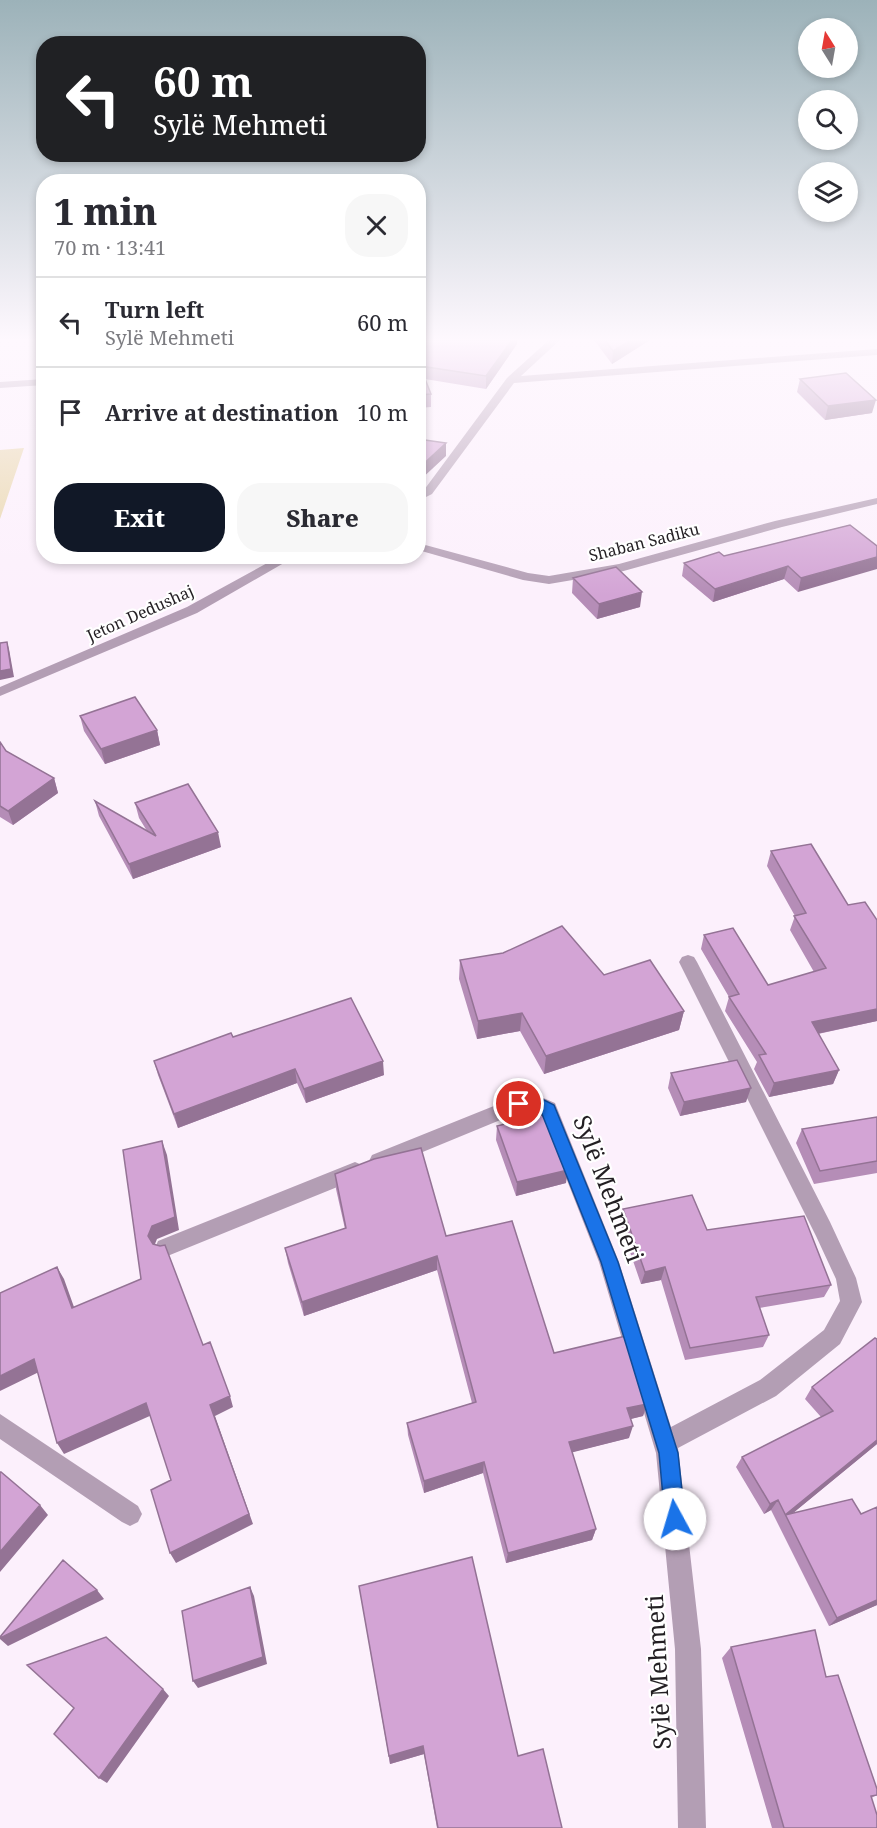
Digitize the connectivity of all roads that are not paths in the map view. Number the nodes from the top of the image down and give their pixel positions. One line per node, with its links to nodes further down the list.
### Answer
1 (477, 425): 2 (street)
2 (426, 493)
3 (877, 501): 4 (street, Shaban Sadiku)
4 (426, 548)
5 (275, 564): 6 (street, Jeton Dedushaj)
6 (0, 692)
7 (688, 962): 10 (street)
8 (165, 1248): 10 (street, Sylë Mehmeti)
9 (0, 1425): 11 (street)
10 (665, 1443): 12 (street, Sylë Mehmeti)
11 (130, 1514)
12 (692, 1828)

